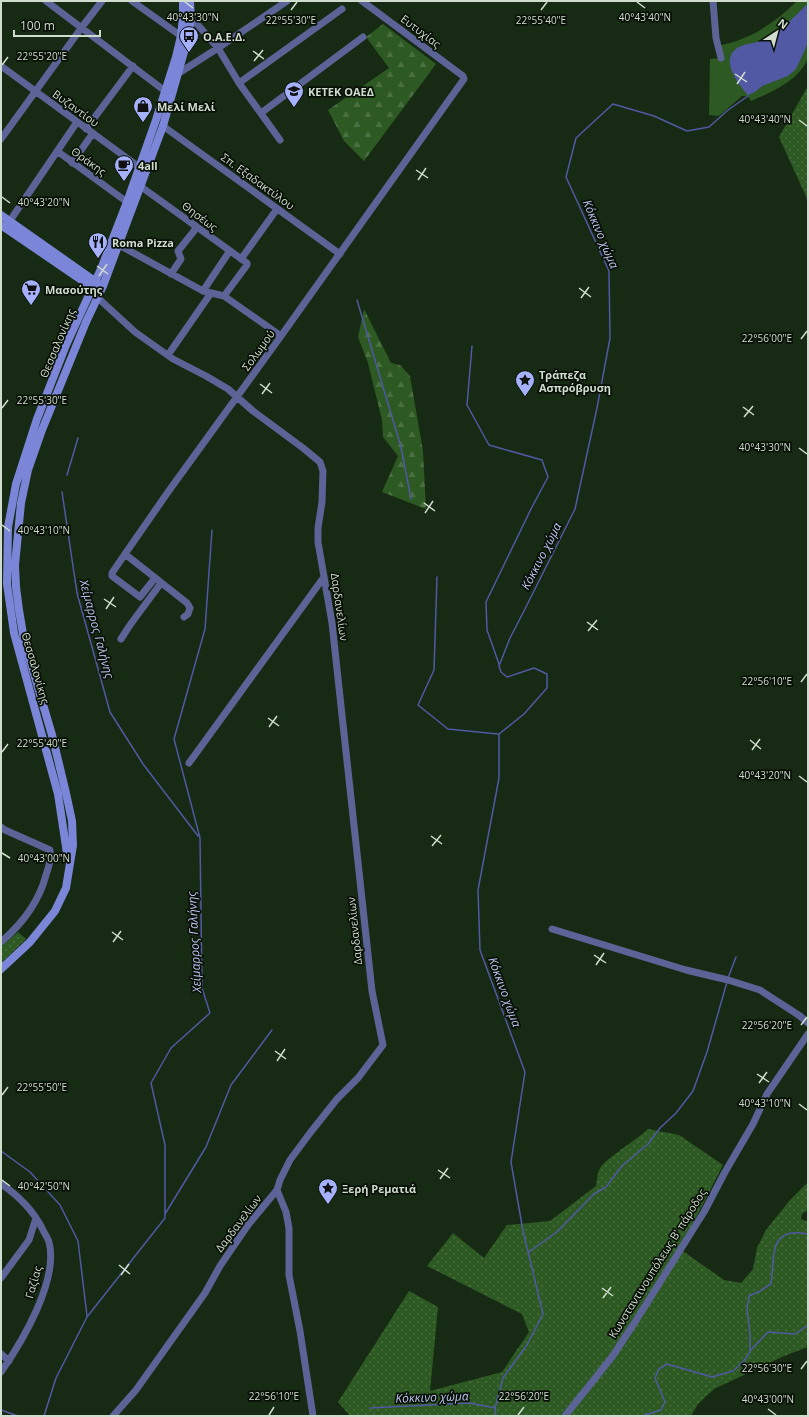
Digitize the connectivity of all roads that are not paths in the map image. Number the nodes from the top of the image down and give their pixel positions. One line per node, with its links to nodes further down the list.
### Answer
1 (46, 1): 11 (street)
2 (102, 1): 11 (street)
3 (132, 1): 12 (street)
4 (183, 1): 12 (main road, Θεσσαλονίκης)
5 (190, 1): 10 (main road, Θεσσαλονίκης)
6 (287, 1): 14 (street)
7 (362, 1): 19 (street, Ευτυχίας)
8 (713, 1): 15 (street)
9 (342, 9): 20 (street)
10 (191, 14): 14 (street); 18 (main road, Θεσσαλονίκης)
11 (82, 27): 17 (street); 21 (street)
12 (181, 36): 22 (main road, Θεσσαλονίκης)
13 (363, 37): 23 (street)
14 (218, 48): 18 (street); 20 (street)
15 (721, 58)
16 (1, 66): 21 (street, Βυζαντίου)
17 (133, 66): 22 (street); 26 (street)
18 (178, 73): 25 (main road, Θεσσαλονίκης)
19 (464, 79): 41 (street, Σολωμού)
20 (239, 83): 23 (street)
21 (35, 91): 24 (street, Βυζαντίου); 28 (street)
22 (165, 91): 32 (main road, Θεσσαλονίκης)
23 (261, 113): 29 (street)
24 (78, 122): 26 (street, Βυζαντίου); 30 (street)
25 (163, 126): 33 (main road, Θεσσαλονίκης); 35 (street, Σπ. Εξαδακτύλου)
26 (86, 128): 27 (street, Βυζαντίου)
27 (93, 133): 31 (street); 32 (street, Βυζαντίου)
28 (1, 139)
29 (280, 140)
30 (57, 151): 31 (street, Θράκης); 37 (street)
31 (72, 163): 34 (street, Θράκης)
32 (139, 167): 34 (main road, Θεσσαλονίκης)
33 (140, 186): 38 (street, Θησέως); 39 (main road, Θεσσαλονίκης)
34 (127, 202): 45 (main road, Θεσσαλονίκης)
35 (277, 209): 41 (street, Σπ. Εξαδακτύλου); 42 (street)
36 (1, 215): 37 (main road)
37 (5, 225): 45 (main road)
38 (196, 226): 40 (street, Θησέως); 43 (street)
39 (119, 245): 43 (street); 44 (main road, Θεσσαλονίκης)
40 (229, 252): 42 (street, Θησέως); 46 (street)
41 (340, 254): 50 (street, Σολωμού)
42 (241, 259): 48 (street, Θησέως)
43 (171, 274): 46 (street)
44 (103, 286): 45 (main road); 49 (main road, Θεσσαλονίκης)
45 (93, 288): 49 (main road); 60 (main road, Θεσσαλονίκης)
46 (203, 291): 47 (street)
47 (211, 293): 48 (street); 51 (street)
48 (224, 296): 50 (street)
49 (98, 298): 51 (street, Δαρδανελίων); 60 (main road, Θεσσαλονίκης)
50 (281, 336): 52 (street, Σολωμού)
51 (168, 355): 52 (street, Δαρδανελίων)
52 (237, 397): 53 (street, Σολωμού); 54 (street, Δαρδανελίων)
53 (125, 554): 55 (street); 55 (street, Σολωμού)
54 (324, 577): 58 (street); 67 (street, Δαρδανελίων)
55 (158, 580): 56 (street); 57 (street)
56 (184, 617)
57 (121, 639)
58 (189, 763)
59 (2, 831): 62 (street)
60 (69, 864): 63 (main road, Θεσσαλονίκης)
61 (552, 929): 64 (street)
62 (1, 942)
63 (1, 969)
64 (808, 1023)
65 (808, 1034): 75 (street, Κωνσταντινουπόλεως Β' πάροδος)
66 (1, 1184): 68 (street, Γαζίας)
67 (277, 1190): 73 (street, Δαρδανελίων); 74 (street)
68 (36, 1218): 69 (street); 71 (street, Γαζίας)
69 (1, 1278)
70 (1, 1354): 71 (street)
71 (9, 1361): 72 (street, Γαζίας)
72 (1, 1372)
73 (113, 1416)
74 (313, 1416)
75 (565, 1416)

